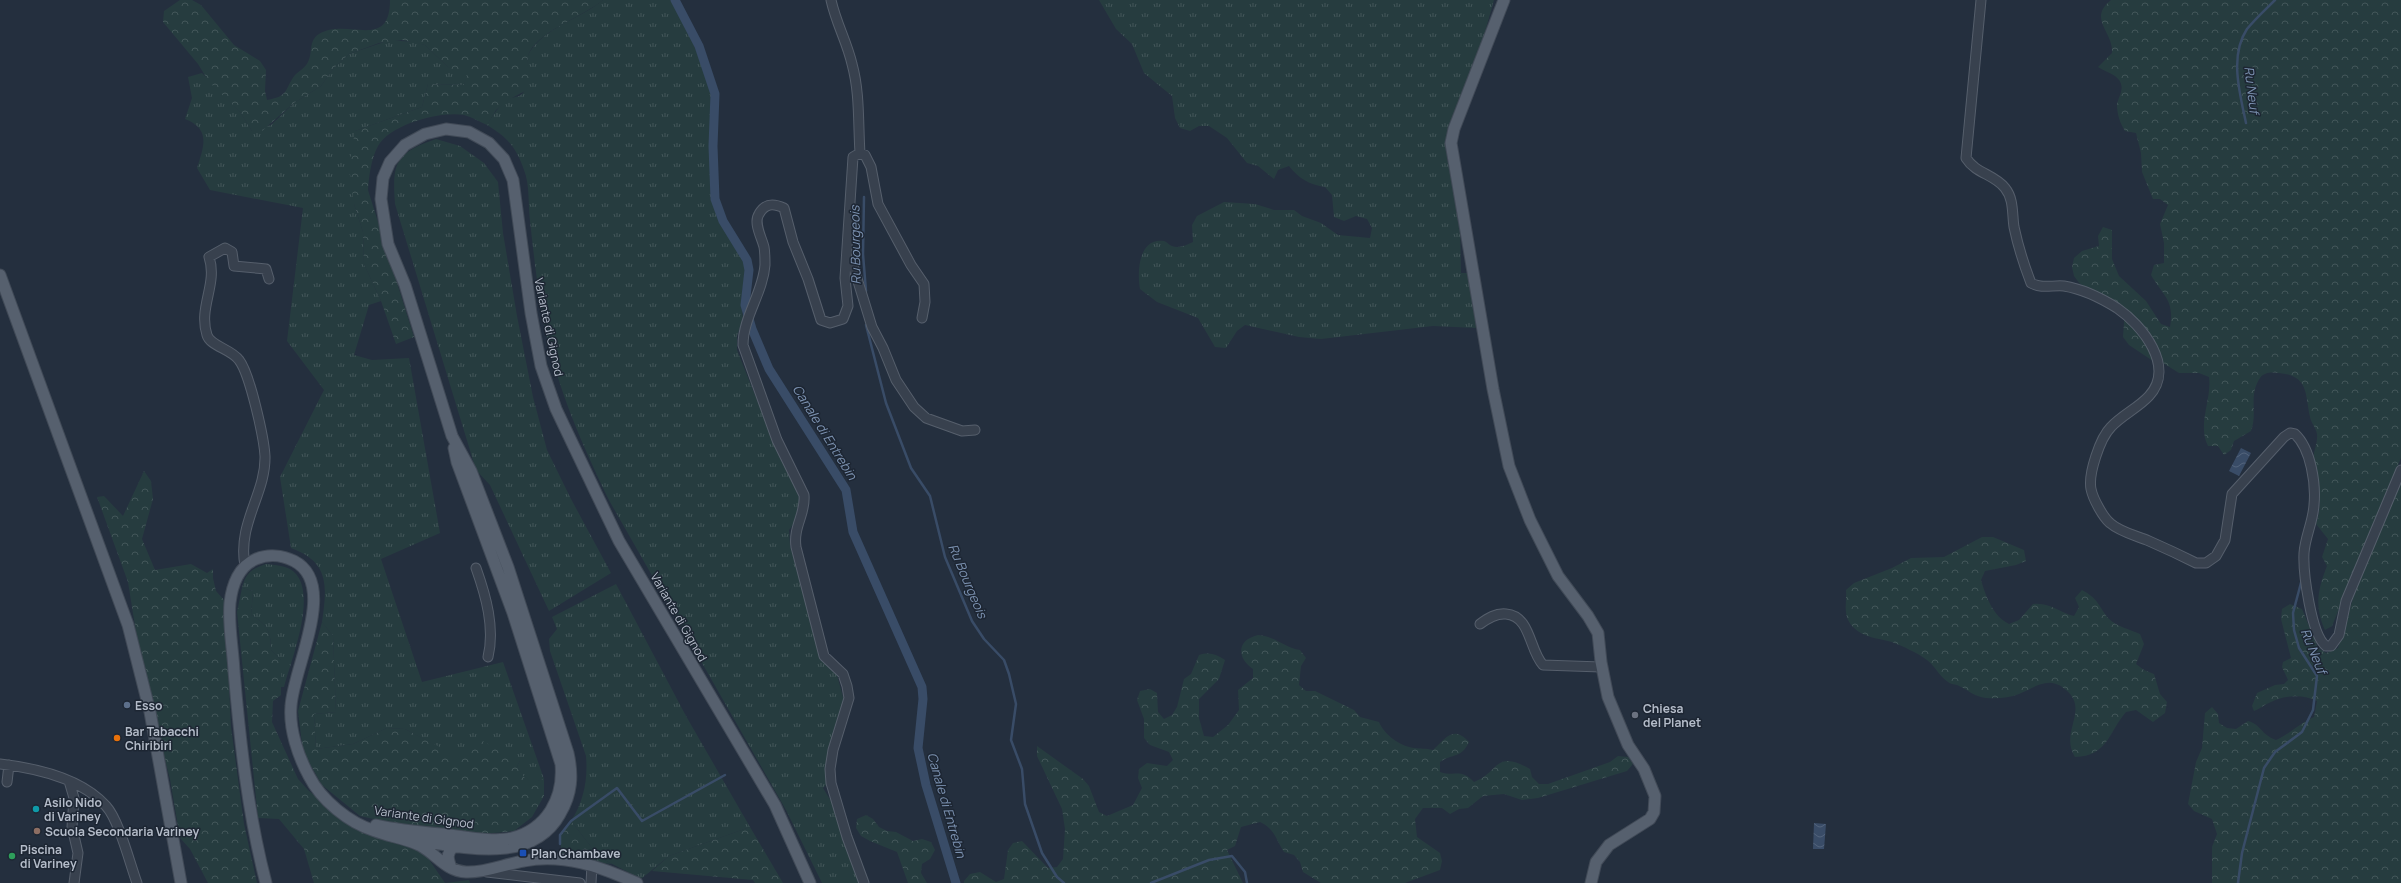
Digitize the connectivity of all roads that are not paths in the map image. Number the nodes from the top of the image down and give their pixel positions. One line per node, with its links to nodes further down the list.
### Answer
1 (831, 0): 4 (street)
2 (1504, 0): 16 (main road)
3 (1981, 0): 11 (street)
4 (860, 153): 5 (street); 8 (street)
5 (847, 260): 9 (street); 36 (street)
6 (0, 275): 30 (main road)
7 (269, 279): 12 (street)
8 (922, 318)
9 (975, 430)
10 (452, 436): 21 (main road, Variante di Gignod); 24 (main road, Variante di Gignod); 35 (main road, Variante di Gignod)
11 (2401, 470)
12 (245, 566): 20 (main road); 31 (main road)
13 (476, 568): 15 (street)
14 (1480, 624): 16 (street)
15 (488, 657)
16 (1601, 667): 37 (main road)
17 (4, 764): 18 (street); 19 (street)
18 (69, 780): 28 (street); 29 (street)
19 (7, 782)
20 (345, 815): 21 (main road, Variante di Gignod); 22 (main road)
21 (389, 828): 23 (main road)
22 (406, 839): 23 (main road, Variante di Gignod); 26 (main road)
23 (434, 842): 24 (main road, Variante di Gignod); 26 (main road)
24 (466, 846): 26 (main road)
25 (592, 865): 27 (main road); 33 (street); 34 (main road)
26 (451, 868): 27 (main road)
27 (476, 870): 32 (street)
28 (74, 883)
29 (137, 883)
30 (181, 883)
31 (266, 883)
32 (580, 883)
33 (591, 883)
34 (637, 883)
35 (810, 883)
36 (864, 883)
37 (1591, 883)

